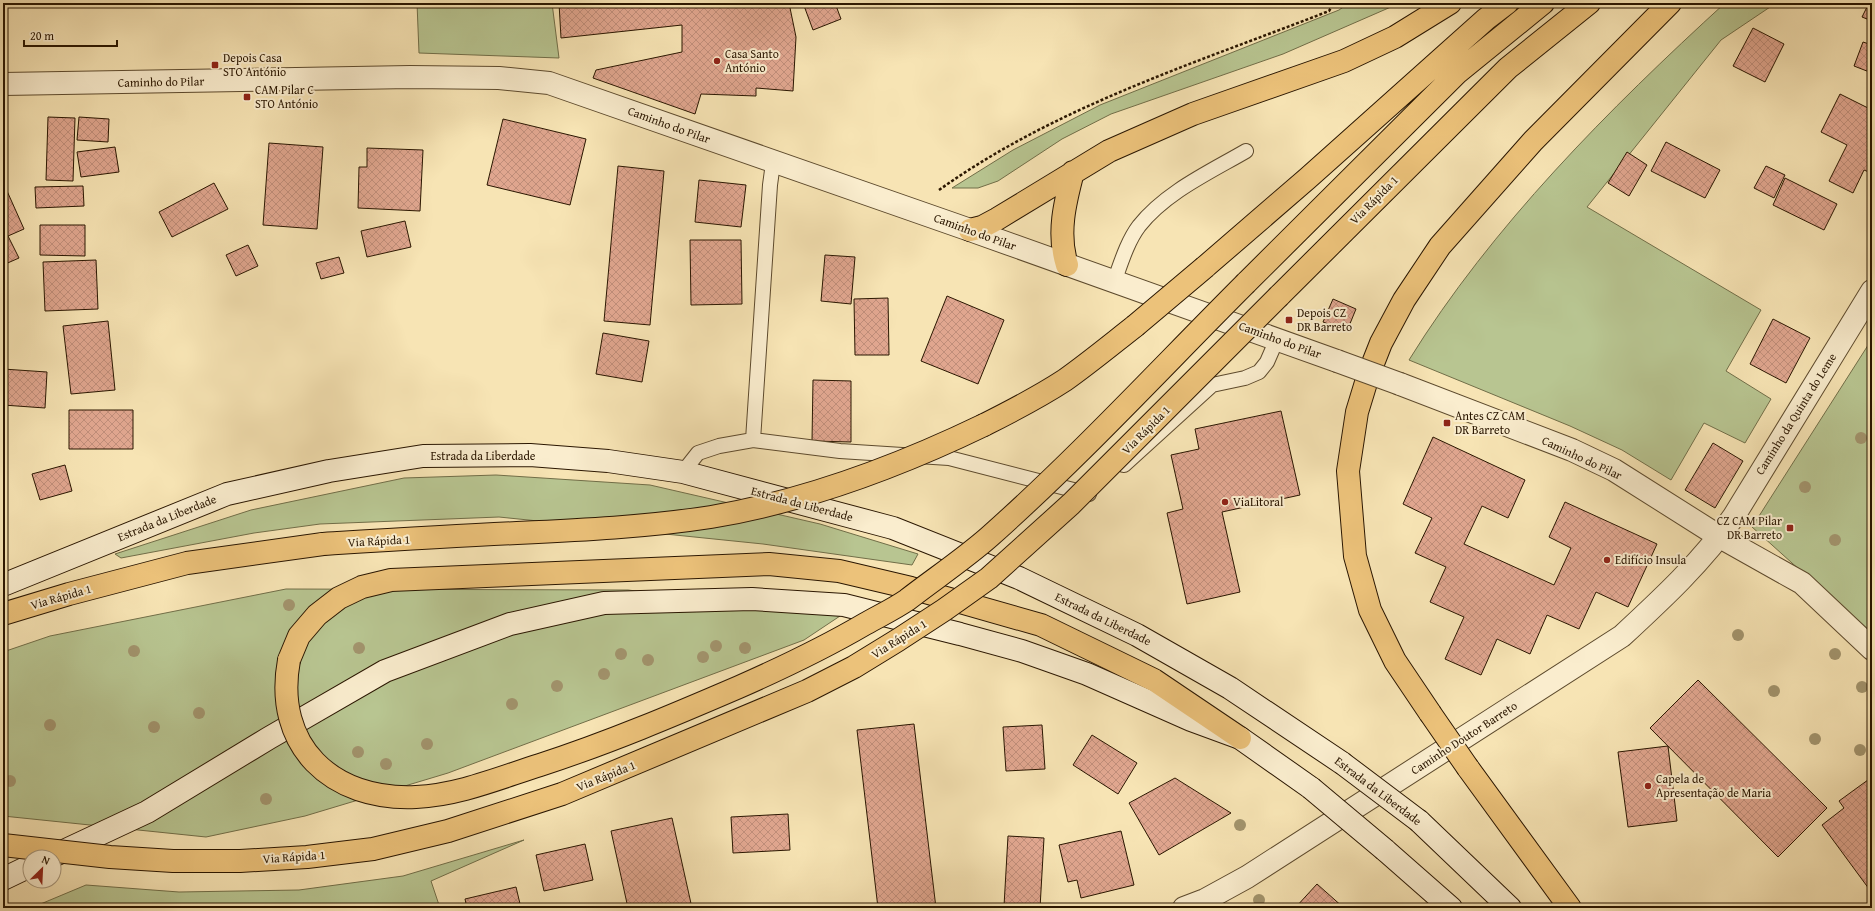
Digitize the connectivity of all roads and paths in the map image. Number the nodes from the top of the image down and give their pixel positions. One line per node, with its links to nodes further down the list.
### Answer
1 (1334, 3): 11 (path)
2 (1450, 3): 10 (highway)
3 (1506, 3): 21 (highway, Via Rápida 1, bridge)
4 (1543, 3): 23 (highway, bridge)
5 (1589, 3): 24 (highway, Via Rápida 1, bridge)
6 (1670, 3): 31 (highway, bridge)
7 (3, 84): 9 (main road, Caminho do Pilar)
8 (1246, 151): 14 (lane)
9 (773, 162): 11 (main road, Caminho do Pilar); 17 (lane)
10 (1073, 172): 12 (highway); 13 (highway)
11 (923, 214): 12 (main road, Caminho do Pilar)
12 (970, 230): 13 (main road, Caminho do Pilar)
13 (1067, 265): 14 (main road, Caminho do Pilar)
14 (1114, 282): 16 (main road, Caminho do Pilar)
15 (1872, 291): 19 (main road, Caminho da Quinta do Leme)
16 (1277, 339): 17 (lane); 19 (main road, Caminho do Pilar, bridge)
17 (753, 440): 18 (lane)
18 (683, 472): 20 (main road, Estrada da Liberdade); 30 (main road, Estrada da Liberdade, bridge)
19 (1720, 537): 22 (main road, Caminho do Pilar); 28 (main road, Caminho Doutor Barreto)
20 (3, 585)
21 (3, 614)
22 (1872, 649)
23 (1240, 738): 25 (main road); 29 (main road, bridge)
24 (3, 845)
25 (62, 851)
26 (22, 870): 27 (main road)
27 (3, 879)
28 (1184, 908)
29 (1451, 908)
30 (1510, 908)
31 (1570, 908)

